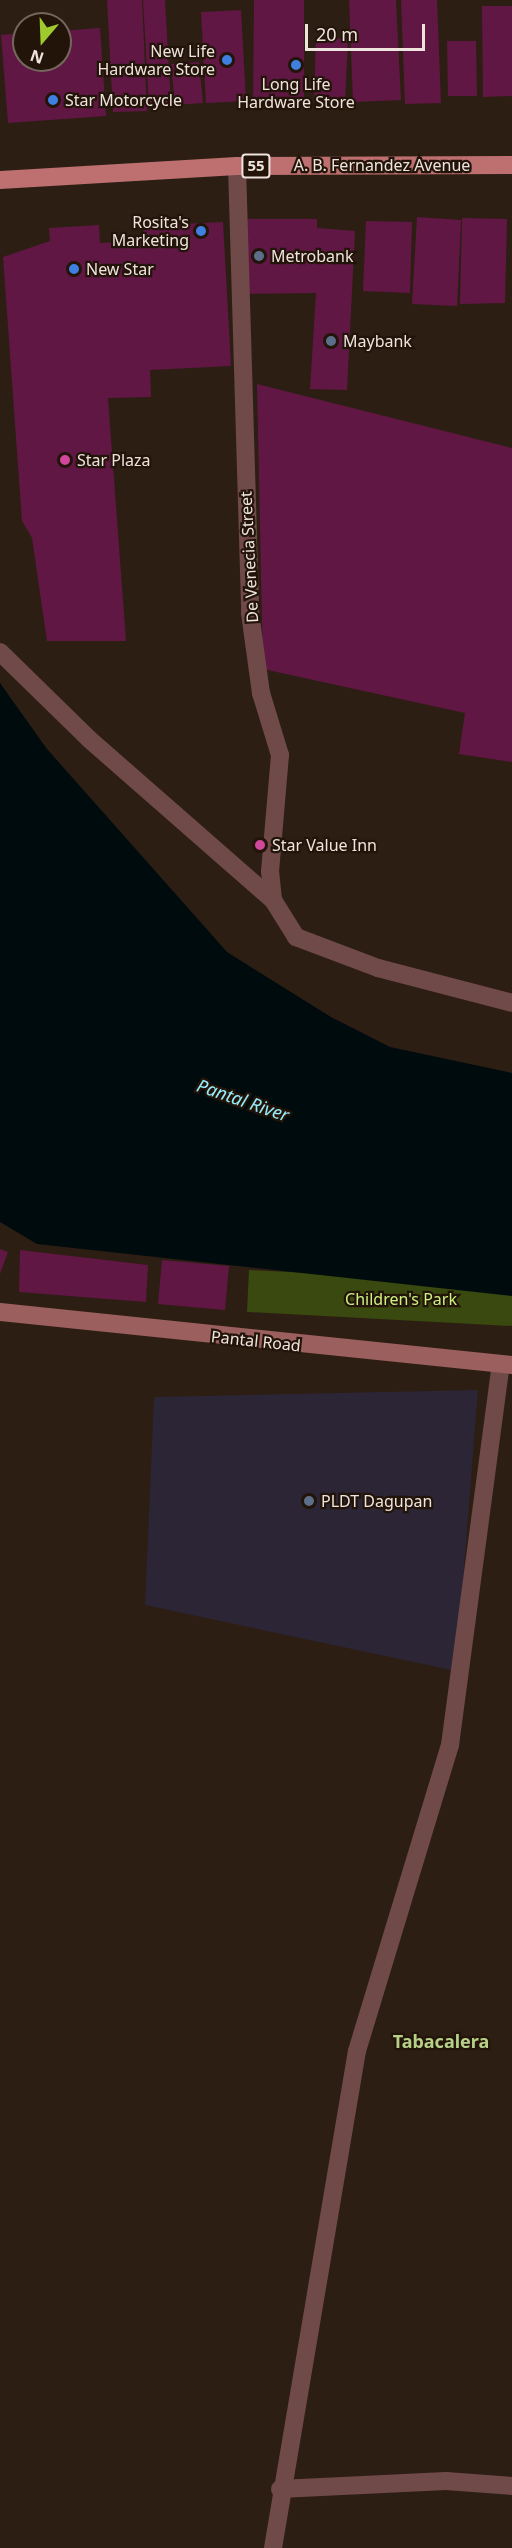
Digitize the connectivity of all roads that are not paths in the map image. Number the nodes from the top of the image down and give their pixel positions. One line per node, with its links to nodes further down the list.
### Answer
1 (512, 165): 2 (main road, A. B. Fernandez Avenue / 55)
2 (237, 166): 3 (main road, A. B. Fernandez Avenue / 55); 5 (street, De Venecia Street)
3 (0, 180)
4 (0, 652): 5 (street)
5 (273, 900): 6 (street, De Venecia Street)
6 (512, 1003)
7 (0, 1312): 8 (street, Pantal Road)
8 (507, 1365): 10 (street)
9 (512, 2486): 10 (street)
10 (280, 2489): 11 (street)
11 (273, 2548)

